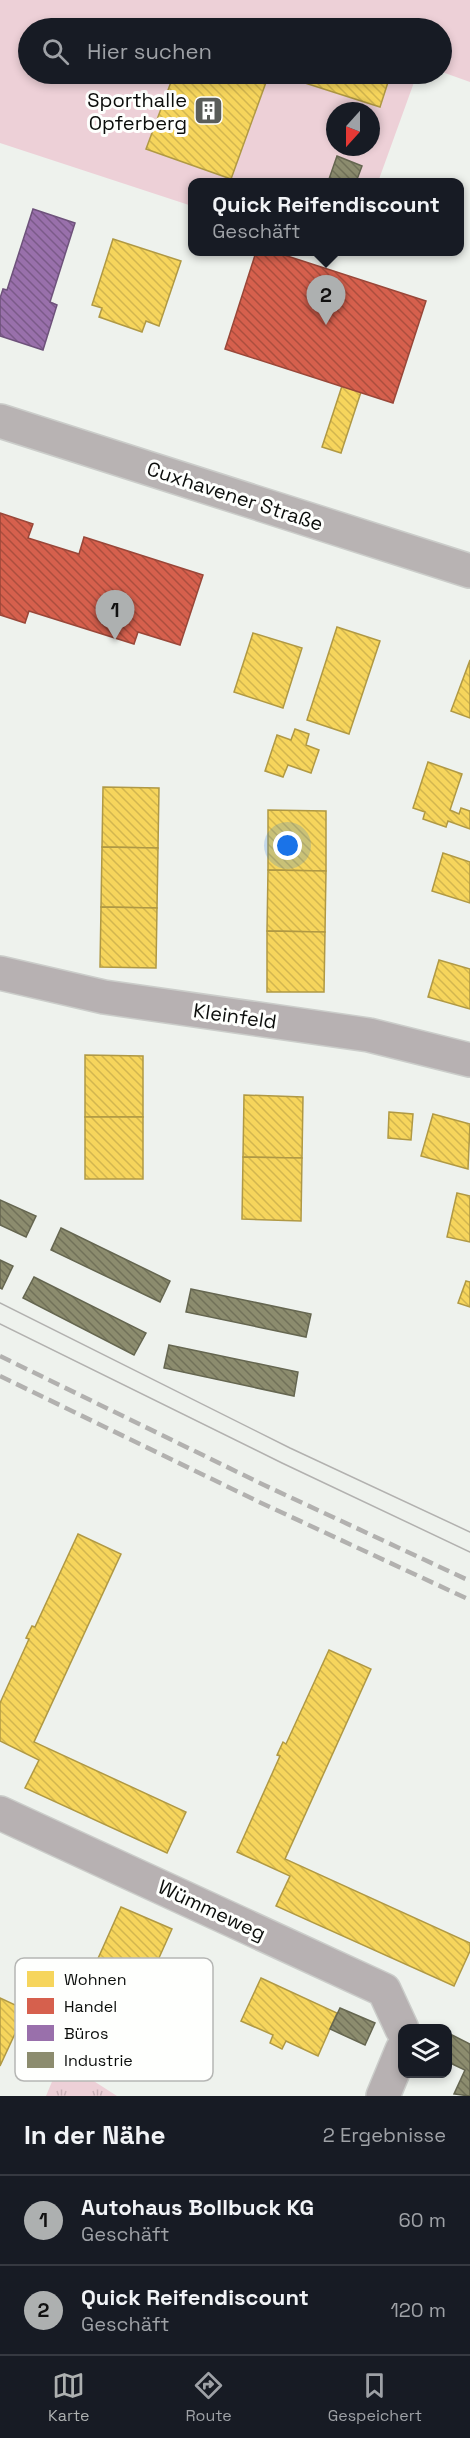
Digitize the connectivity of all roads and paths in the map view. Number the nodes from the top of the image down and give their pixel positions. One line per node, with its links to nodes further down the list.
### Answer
1 (0, 421): 2 (main road, Cuxhavener Straße)
2 (470, 571)
3 (0, 973): 4 (street, Kleinfeld)
4 (470, 1060)
5 (0, 1814): 6 (street, Wümmeweg)
6 (400, 2024)
7 (398, 2060): 8 (street)
8 (383, 2096)

